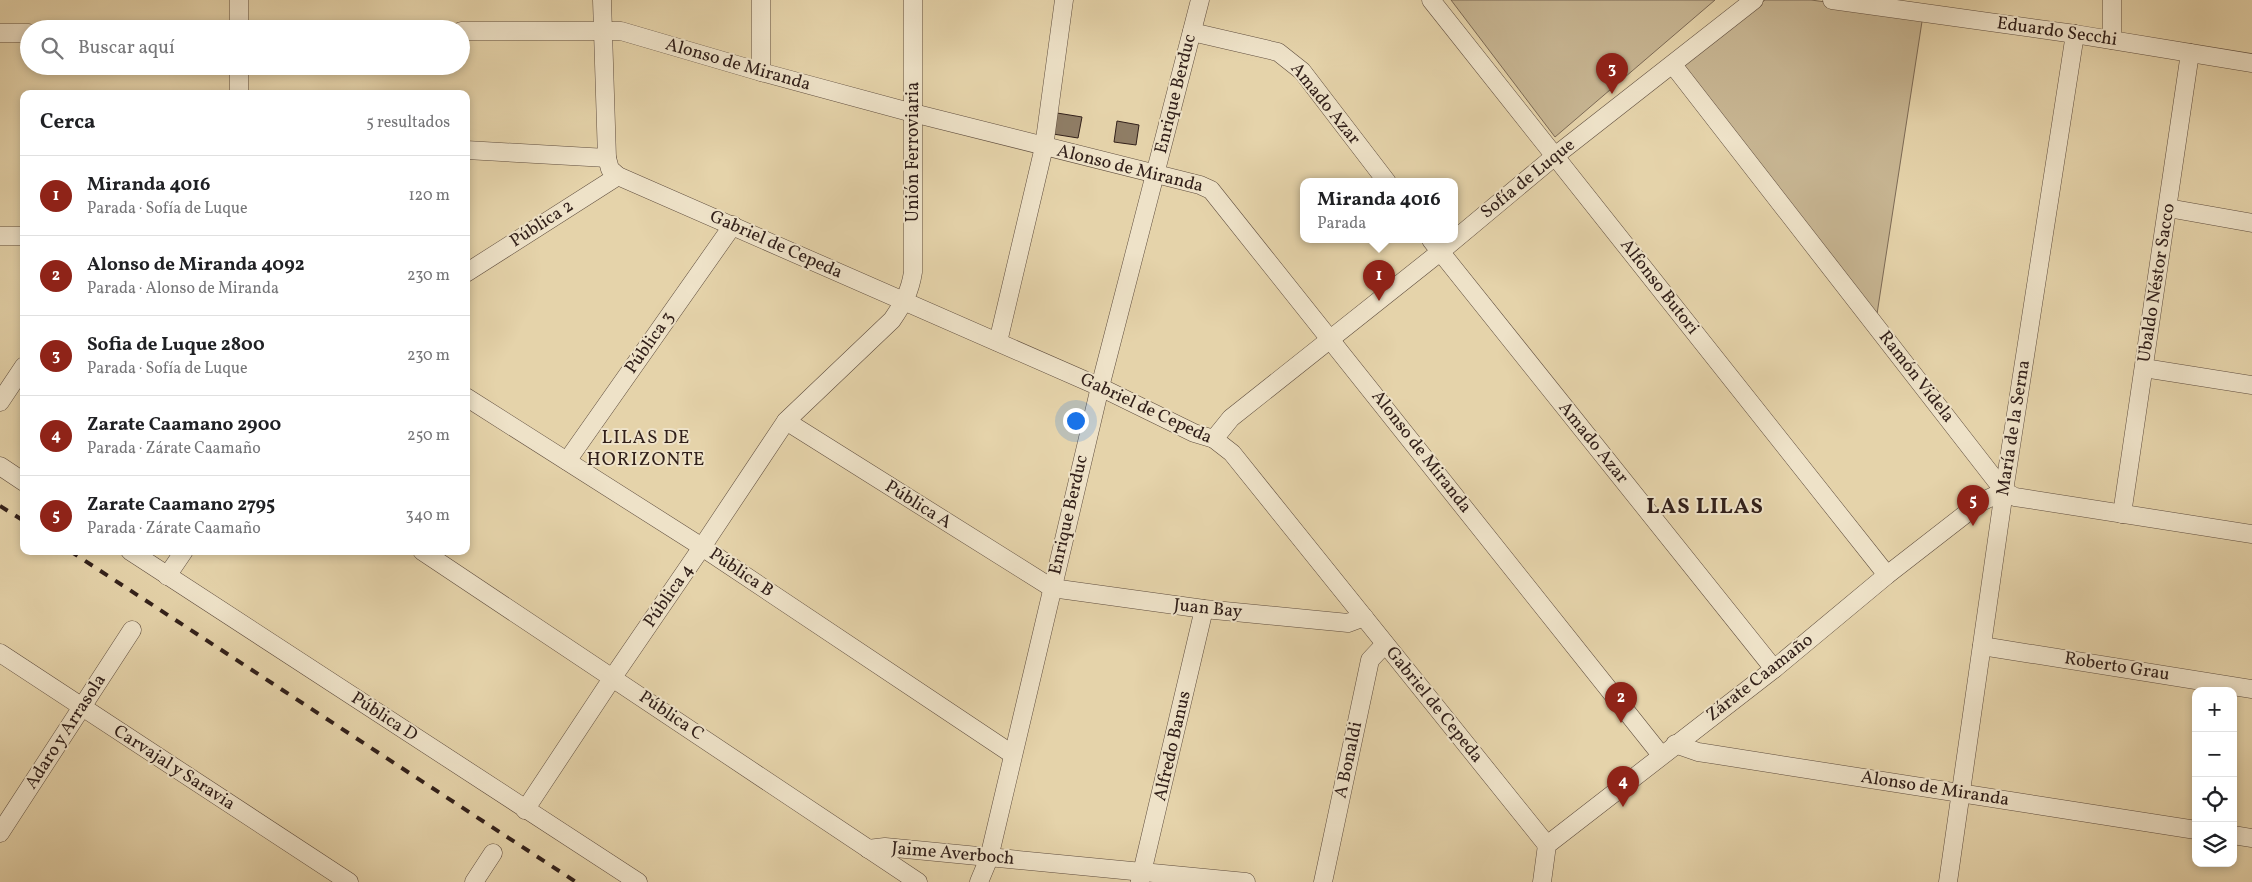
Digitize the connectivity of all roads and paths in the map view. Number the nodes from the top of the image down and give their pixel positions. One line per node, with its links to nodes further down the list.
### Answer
1 (239, 0): 11 (street)
2 (602, 0): 13 (street)
3 (761, 0): 22 (street)
4 (913, 0): 25 (street, Unión Ferroviaria)
5 (1064, 0): 26 (street)
6 (1200, 0): 14 (street, Enrique Berduc)
7 (1432, 0): 28 (street, Alfonso Butori)
8 (1754, 0): 21 (street, Sofía de Luque)
9 (1832, 0): 17 (street, Eduardo Secchi)
10 (2112, 0): 18 (street)
11 (239, 20)
12 (470, 31): 13 (street, Alonso de Miranda)
13 (602, 31): 22 (street, Alonso de Miranda); 29 (street)
14 (1192, 32): 30 (street, Enrique Berduc); 32 (street, Amado Azar)
15 (0, 33): 16 (street)
16 (20, 33)
17 (2075, 34): 18 (street, Eduardo Secchi); 55 (street, María de la Serna)
18 (2112, 40): 19 (street, Eduardo Secchi)
19 (2190, 53): 20 (street, Eduardo Secchi); 33 (street, Ubaldo Néstor Sacco)
20 (2252, 63)
21 (1673, 65): 28 (street, Sofía de Luque); 55 (street, Ramón Videla)
22 (761, 72): 25 (street, Alonso de Miranda)
23 (239, 75): 24 (street)
24 (239, 90)
25 (913, 113): 26 (street, Alonso de Miranda); 41 (street, Unión Ferroviaria)
26 (1044, 147): 30 (street, Alonso de Miranda); 43 (street)
27 (470, 150): 29 (street)
28 (1555, 156): 36 (street, Sofía de Luque); 62 (street, Alfonso Butori)
29 (607, 158): 31 (street)
30 (1156, 174): 42 (street, Alonso de Miranda); 47 (street, Enrique Berduc)
31 (618, 176): 35 (street, Gabriel de Cepeda); 40 (street, Pública 2)
32 (1384, 178)
33 (2168, 208): 34 (street); 44 (street, Ubaldo Néstor Sacco)
34 (2252, 223)
35 (733, 225): 41 (street, Gabriel de Cepeda); 52 (street, Pública 3)
36 (1458, 229)
37 (0, 236): 38 (street)
38 (20, 236)
39 (1436, 246): 42 (street, Sofía de Luque); 71 (street, Amado Azar)
40 (470, 270)
41 (904, 303): 43 (street, Gabriel de Cepeda); 50 (street, Pública 4)
42 (1331, 338): 51 (street, Sofía de Luque); 77 (street, Alonso de Miranda)
43 (998, 342): 47 (street, Gabriel de Cepeda)
44 (2144, 368): 46 (street); 56 (street, Ubaldo Néstor Sacco)
45 (20, 372): 49 (street)
46 (2252, 385)
47 (1100, 387): 51 (street, Gabriel de Cepeda); 64 (street, Enrique Berduc)
48 (470, 399): 52 (street, Pública B)
49 (0, 402)
50 (786, 421): 58 (street, Pública 4); 64 (street, Pública A)
51 (1214, 440): 66 (street, Gabriel de Cepeda)
52 (567, 460): 58 (street, Pública B)
53 (0, 466): 54 (street)
54 (20, 479)
55 (2004, 491): 56 (street); 62 (street, Zárate Caamaño); 69 (street, María de la Serna)
56 (2122, 514): 57 (street)
57 (2252, 534)
58 (702, 547): 72 (street, Pública 4); 76 (street, Pública B)
59 (136, 555): 63 (street, Pública D)
60 (181, 555): 63 (street)
61 (428, 555): 72 (street, Pública C)
62 (1887, 575): 71 (street, Zárate Caamaño)
63 (167, 576): 79 (street, Pública D)
64 (1052, 588): 65 (street, Juan Bay); 76 (street, Enrique Berduc)
65 (1204, 609): 66 (street, Juan Bay); 88 (street, Alfredo Banus)
66 (1364, 617): 68 (street, Gabriel de Cepeda)
67 (132, 630): 74 (street, Adaro y Arrasola)
68 (1385, 644): 84 (street, Gabriel de Cepeda); 95 (street, A Bonaldi)
69 (1982, 646): 73 (street, Roberto Grau); 78 (street, María de la Serna)
70 (0, 653): 74 (street, Carvajal y Saravia)
71 (1774, 669): 75 (street, Zárate Caamaño)
72 (613, 677): 79 (street, Pública 4); 85 (street, Pública C)
73 (2252, 689)
74 (82, 707): 81 (street, Adaro y Arrasola); 89 (street, Carvajal y Saravia)
75 (1676, 744): 77 (street, Zárate Caamaño); 78 (street, Alonso de Miranda)
76 (1012, 754): 87 (street, Enrique Berduc)
77 (1661, 755): 84 (street, Zárate Caamaño)
78 (1961, 793): 80 (street, Alonso de Miranda); 97 (street, María de la Serna)
79 (526, 810): 91 (street, Pública D)
80 (2192, 829)
81 (0, 833)
82 (2237, 836): 83 (street)
83 (2252, 838)
84 (1546, 845): 96 (street)
85 (868, 849): 87 (street, Jaime Averboch); 92 (street, Pública C)
86 (493, 854): 90 (street)
87 (988, 858): 88 (street, Jaime Averboch); 93 (street, Enrique Berduc)
88 (1141, 876): 94 (street, Jaime Averboch)
89 (349, 882)
90 (474, 882)
91 (638, 882)
92 (918, 882)
93 (979, 882)
94 (1246, 882)
95 (1322, 882)
96 (1542, 882)
97 (1948, 882)

